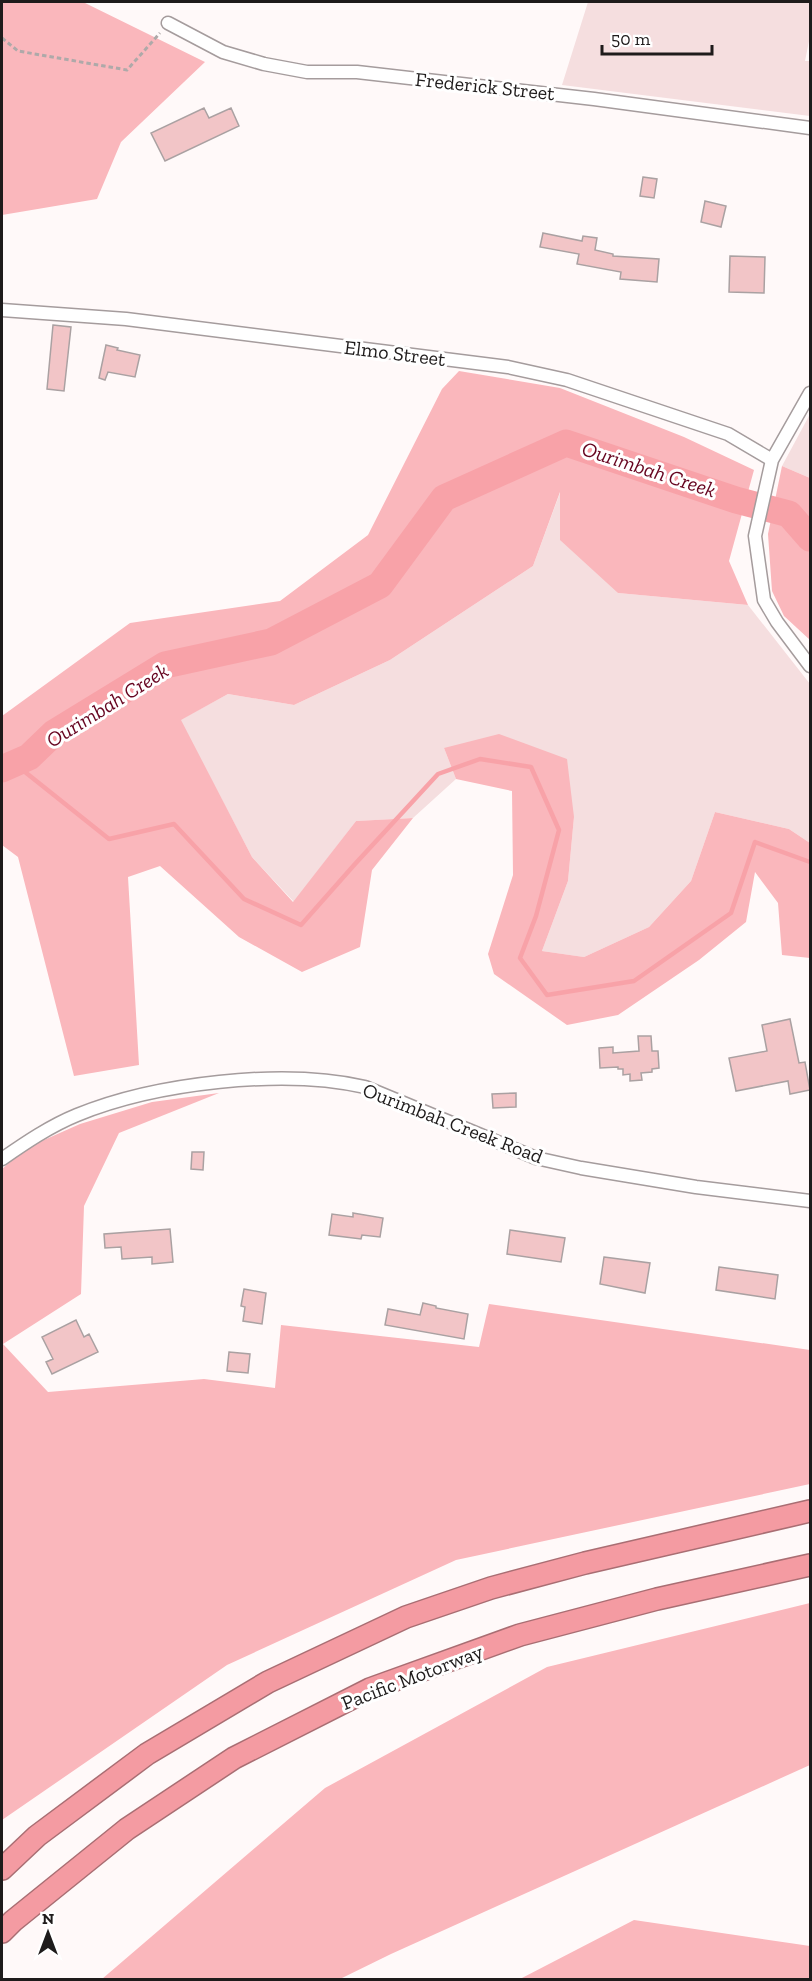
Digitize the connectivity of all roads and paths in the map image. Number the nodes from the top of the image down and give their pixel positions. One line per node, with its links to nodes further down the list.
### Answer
1 (168, 23): 2 (path); 3 (street, Frederick Street)
2 (2, 38)
3 (810, 128)
4 (2, 310): 6 (street, Elmo Street)
5 (810, 393): 6 (street)
6 (772, 460): 7 (street)
7 (810, 666)
8 (2, 1159): 9 (street, Ourimbah Creek Road)
9 (810, 1202)
10 (810, 1512): 12 (highway)
11 (810, 1565): 13 (highway, Pacific Motorway)
12 (2, 1869)
13 (2, 1932)

